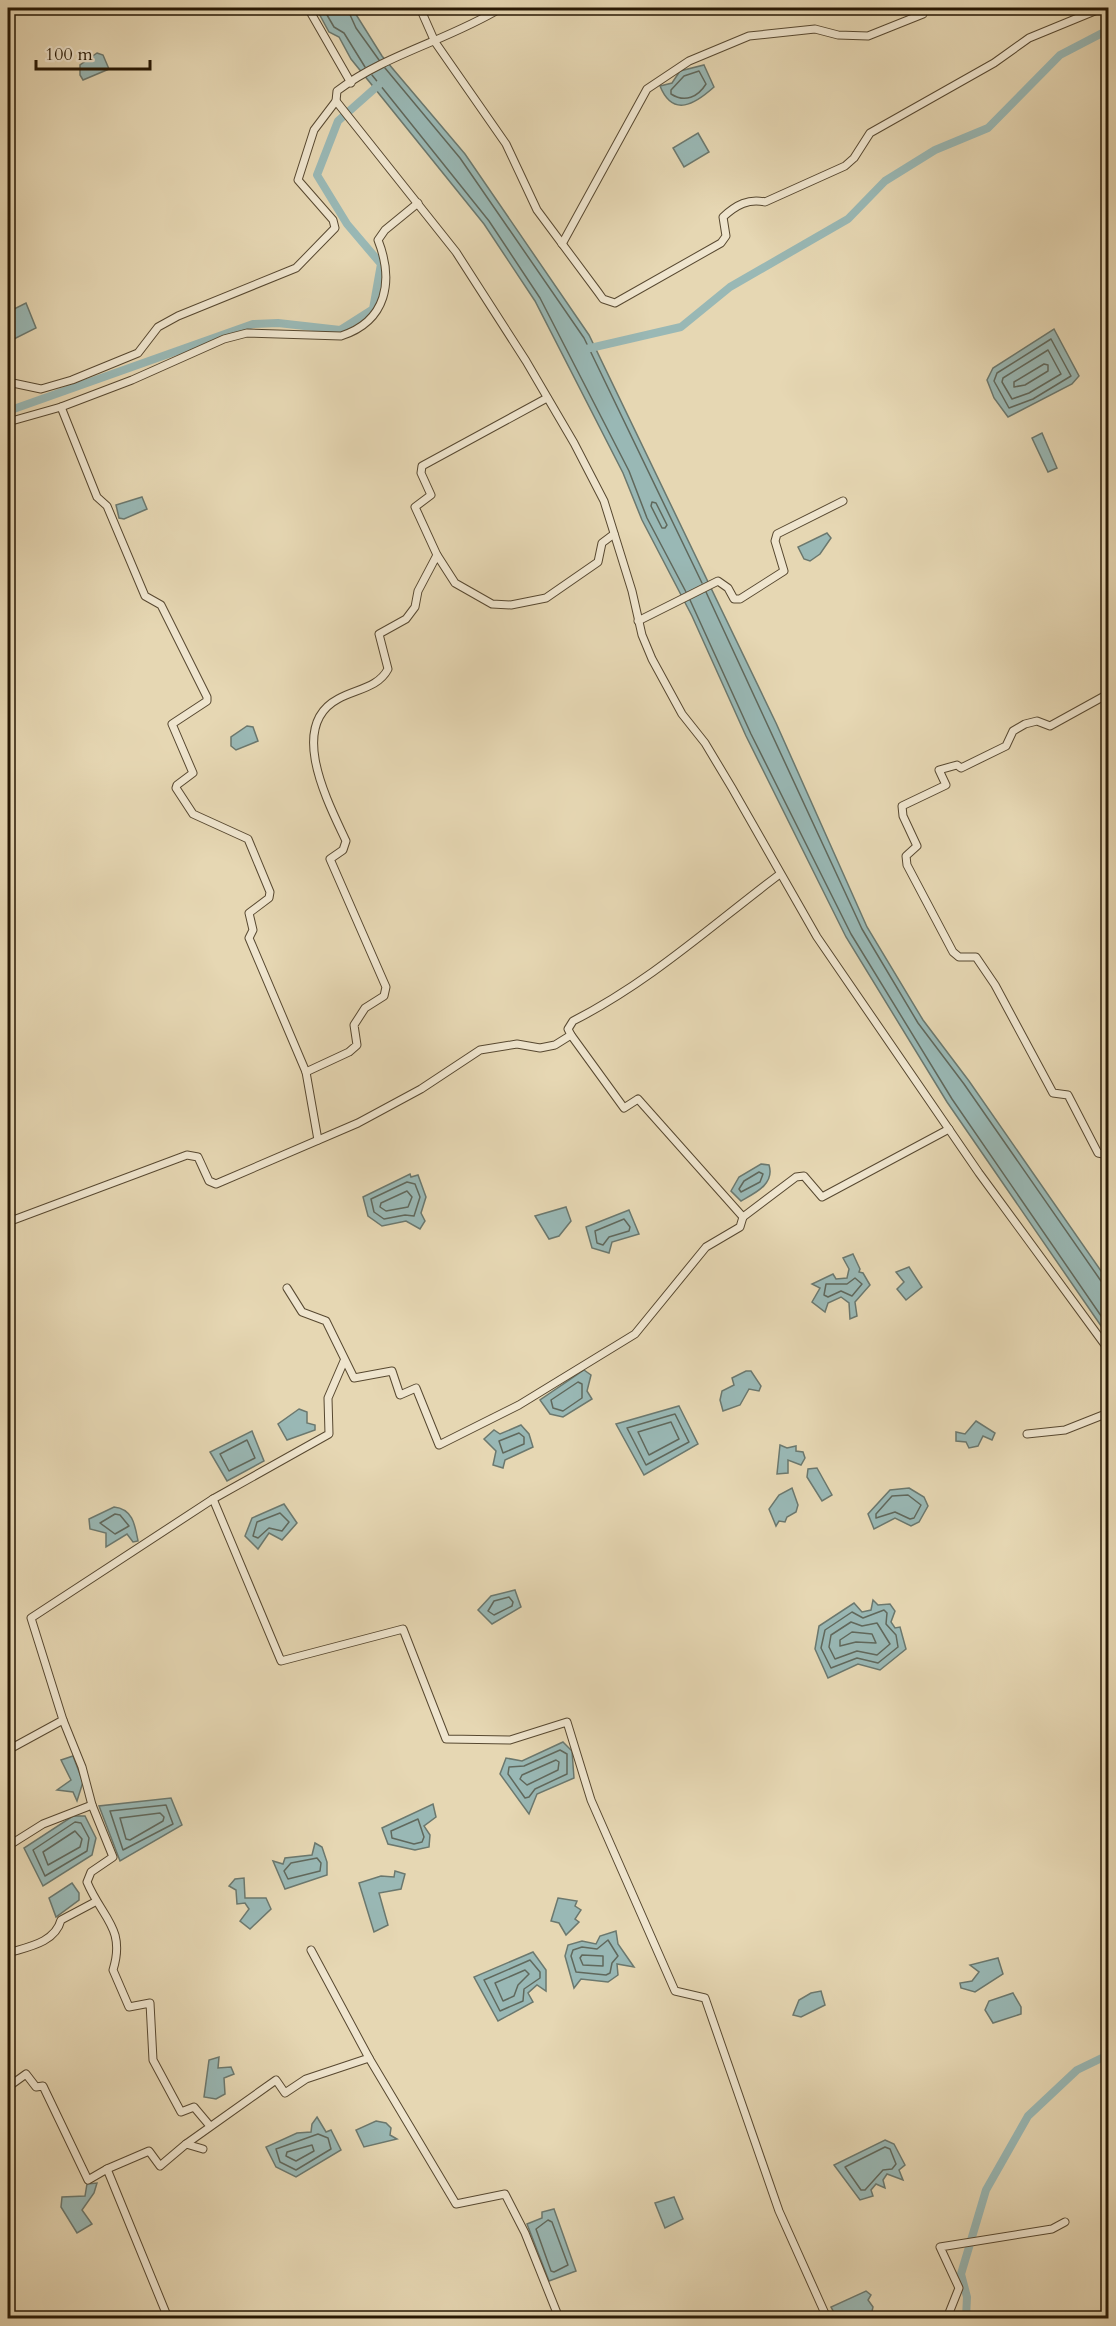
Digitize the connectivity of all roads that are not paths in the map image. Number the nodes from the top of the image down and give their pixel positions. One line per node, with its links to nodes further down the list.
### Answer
1 (308, 8): 7 (street)
2 (420, 8): 6 (street)
3 (501, 8): 6 (street)
4 (1102, 8): 10 (street)
5 (923, 14): 10 (street)
6 (435, 42): 7 (street); 10 (street)
7 (351, 82): 8 (street)
8 (338, 104): 9 (street); 11 (street)
9 (418, 203): 12 (street); 13 (street)
10 (562, 244)
11 (8, 382)
12 (548, 398): 16 (street); 17 (street)
13 (61, 407): 14 (street); 22 (street)
14 (8, 422)
15 (843, 501): 18 (street)
16 (614, 534): 17 (street); 18 (street)
17 (437, 555): 22 (street)
18 (638, 621): 20 (street)
19 (1108, 694): 25 (street)
20 (780, 874): 21 (street); 23 (street)
21 (571, 1035): 24 (street); 26 (street)
22 (306, 1072): 24 (street)
23 (949, 1129): 26 (street); 29 (street)
24 (318, 1140): 27 (street)
25 (1108, 1155)
26 (743, 1218): 30 (street)
27 (8, 1222)
28 (286, 1288): 30 (street)
29 (1108, 1349)
30 (344, 1361): 33 (street)
31 (1108, 1413): 32 (street)
32 (1027, 1434)
33 (213, 1500): 34 (street); 50 (street)
34 (63, 1720): 35 (street); 36 (street)
35 (8, 1750)
36 (92, 1805): 37 (street); 38 (street)
37 (8, 1846)
38 (95, 1902): 40 (street); 43 (street)
39 (311, 1950): 41 (street)
40 (8, 1953)
41 (369, 2058): 43 (street); 49 (street)
42 (8, 2087): 46 (street)
43 (210, 2126): 44 (street)
44 (186, 2144): 45 (street); 46 (street)
45 (203, 2149)
46 (107, 2169): 48 (street)
47 (1065, 2222): 51 (street)
48 (168, 2319)
49 (559, 2319)
50 (827, 2319)
51 (947, 2319)

